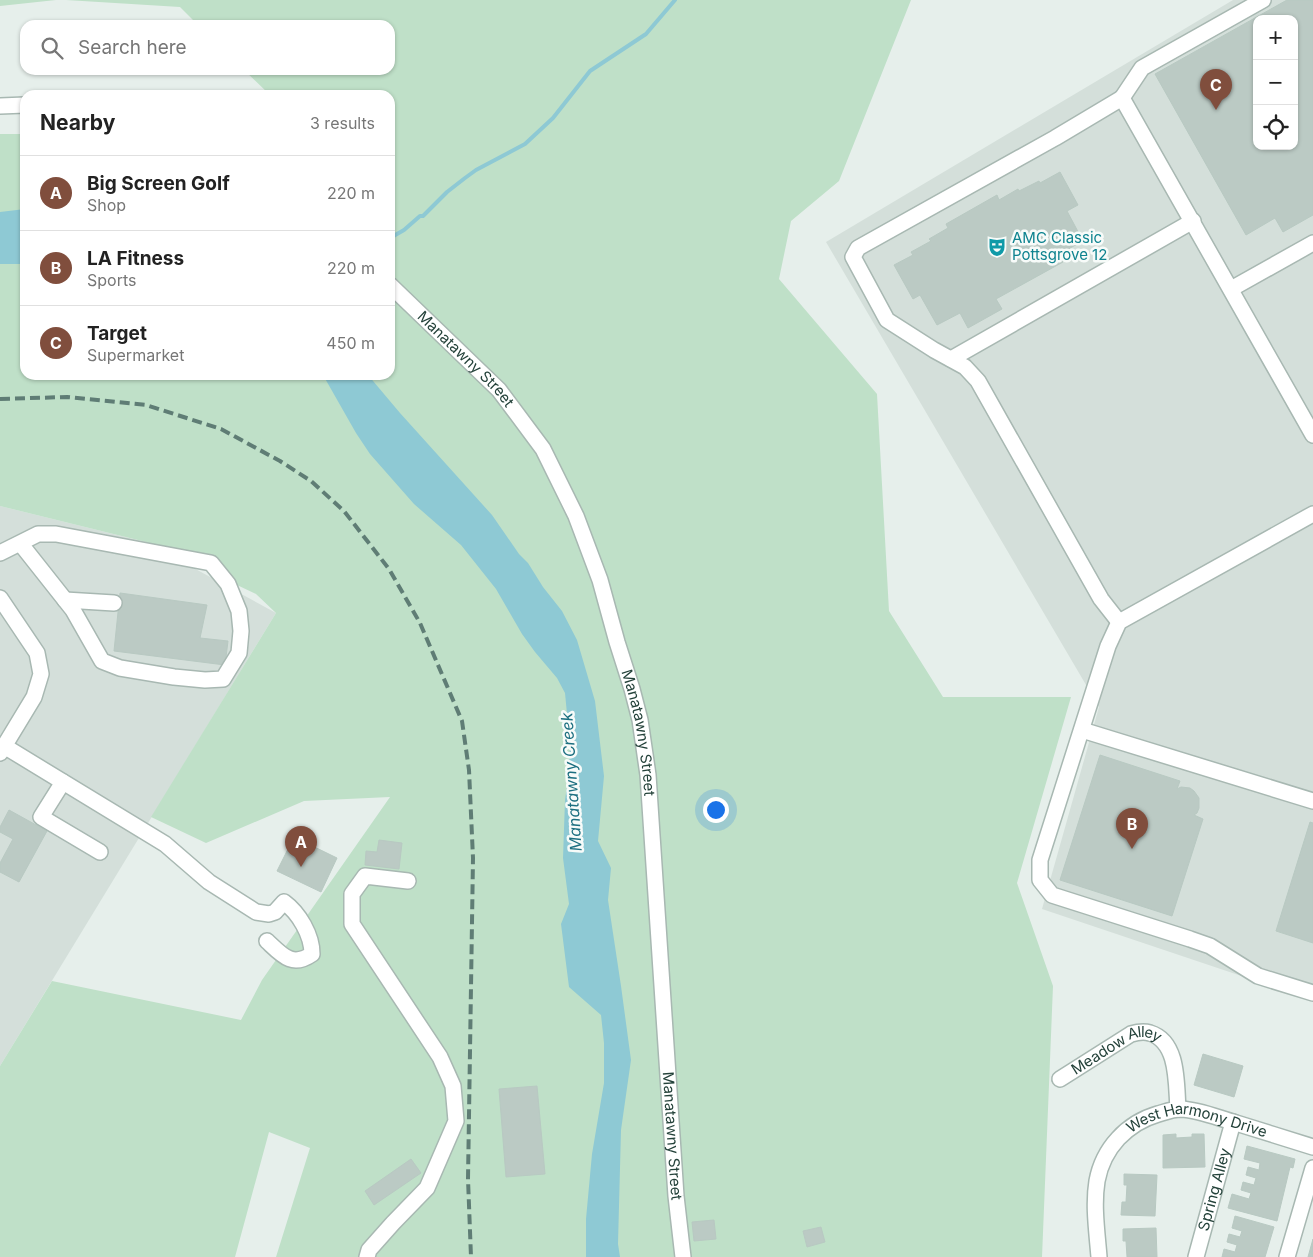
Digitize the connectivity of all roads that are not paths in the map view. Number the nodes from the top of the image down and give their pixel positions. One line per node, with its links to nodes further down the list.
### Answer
1 (1263, 0): 2 (street)
2 (1122, 98): 5 (street); 9 (street)
3 (20, 105): 4 (street)
4 (0, 106)
5 (1193, 221): 7 (street); 9 (street)
6 (1313, 243): 7 (street)
7 (1231, 288): 10 (street)
8 (395, 290): 32 (street, Manatawny Street)
9 (951, 359): 17 (street)
10 (1313, 435)
11 (1313, 514): 17 (street)
12 (20, 543): 13 (street); 15 (street); 15 (street)
13 (0, 553)
14 (0, 598): 19 (street)
15 (66, 600): 16 (street)
16 (114, 603)
17 (1119, 622): 18 (street)
18 (1082, 730): 21 (street); 25 (street)
19 (2, 749): 20 (street)
20 (63, 782): 22 (street); 24 (street)
21 (1313, 801)
22 (100, 852)
23 (408, 881): 31 (street)
24 (268, 941)
25 (1313, 993)
26 (1060, 1079): 27 (street, Meadow Alley)
27 (1178, 1109): 28 (street, West Harmony Drive); 33 (street, West Harmony Drive)
28 (1233, 1122): 29 (street, West Harmony Drive); 34 (street, Spring Alley)
29 (1313, 1147)
30 (1313, 1168): 35 (street)
31 (367, 1257)
32 (682, 1257)
33 (1099, 1257)
34 (1196, 1257)
35 (1287, 1257)

